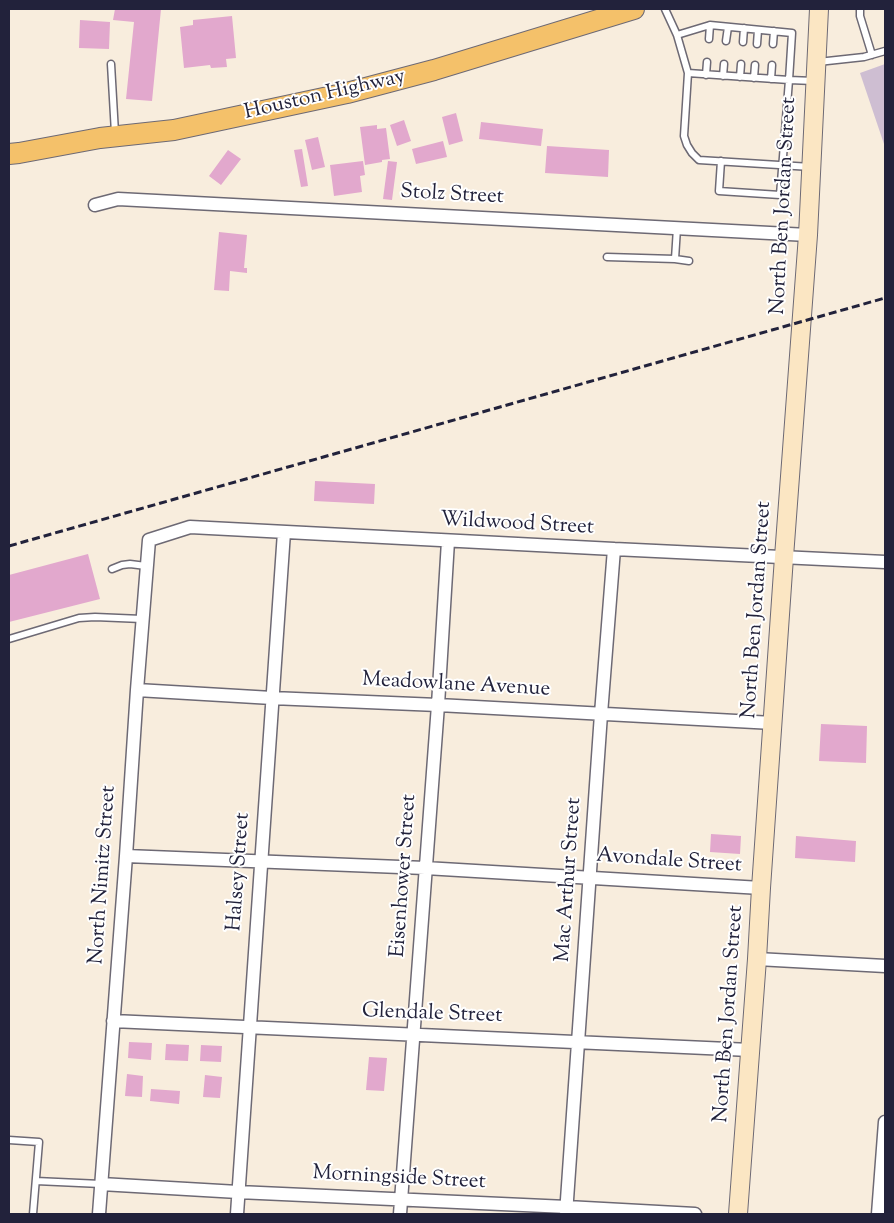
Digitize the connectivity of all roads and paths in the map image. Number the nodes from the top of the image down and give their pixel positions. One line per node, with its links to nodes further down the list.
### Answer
1 (634, 9): 33 (main road, Houston Highway)
2 (665, 9): 10 (lane)
3 (819, 9): 19 (street, North Ben Jordan Street)
4 (860, 9): 17 (lane)
5 (710, 25): 6 (lane); 10 (lane); 11 (lane)
6 (728, 27): 7 (lane); 12 (lane)
7 (744, 28): 8 (lane); 13 (lane)
8 (758, 30): 9 (lane); 14 (lane)
9 (774, 31): 15 (lane); 31 (lane)
10 (677, 35): 25 (lane)
11 (708, 39)
12 (726, 41)
13 (743, 42)
14 (757, 44)
15 (773, 44)
16 (885, 51): 17 (lane)
17 (872, 55): 19 (lane)
18 (706, 62): 26 (lane)
19 (816, 62): 32 (street, North Ben Jordan Street)
20 (111, 64): 33 (lane)
21 (724, 64): 27 (lane)
22 (741, 64): 28 (lane)
23 (755, 65): 29 (lane)
24 (772, 65): 30 (lane)
25 (688, 73): 26 (lane); 35 (lane)
26 (706, 74): 27 (lane)
27 (723, 76): 28 (lane)
28 (740, 77): 29 (lane)
29 (754, 78): 30 (lane)
30 (771, 79): 31 (lane)
31 (789, 80): 32 (lane); 36 (lane)
32 (815, 81): 37 (street, North Ben Jordan Street)
33 (115, 137): 34 (main road, Houston Highway)
34 (9, 154)
35 (722, 161): 36 (lane); 36 (lane)
36 (783, 165): 37 (lane)
37 (811, 167): 40 (street, North Ben Jordan Street)
38 (95, 205): 39 (street, Stolz Street)
39 (677, 228): 40 (street, Stolz Street); 42 (lane)
40 (808, 235): 48 (street, North Ben Jordan Street)
41 (607, 257): 42 (lane)
42 (675, 259): 43 (lane)
43 (689, 261)
44 (284, 532): 45 (street, Wildwood Street); 46 (street, Wildwood Street); 55 (street, Halsey Street)
45 (149, 540): 50 (street, North Nimitz Street)
46 (448, 541): 47 (street, Wildwood Street); 56 (street, Eisenhower Street)
47 (614, 550): 48 (street, Wildwood Street); 57 (street, Mac Arthur Street)
48 (784, 558): 49 (street, Wildwood Street); 58 (street, North Ben Jordan Street)
49 (885, 562)
50 (146, 566): 51 (lane); 52 (street, North Nimitz Street)
51 (112, 569)
52 (142, 619): 53 (lane); 54 (street, North Nimitz Street)
53 (9, 639)
54 (137, 690): 55 (street, Meadowlane Avenue); 59 (street, North Nimitz Street)
55 (272, 698): 56 (street, Meadowlane Avenue); 60 (street, Halsey Street)
56 (438, 705): 57 (street, Meadowlane Avenue); 61 (street, Eisenhower Street)
57 (601, 714): 58 (street, Meadowlane Avenue); 62 (street, Mac Arthur Street)
58 (773, 723): 63 (street, North Ben Jordan Street)
59 (126, 856): 60 (street, Avondale Street); 66 (street, North Nimitz Street)
60 (261, 861): 61 (street, Avondale Street); 67 (street, Halsey Street)
61 (425, 868): 62 (street, Avondale Street); 68 (street, Eisenhower Street)
62 (590, 877): 63 (street, Avondale Street); 69 (street, Mac Arthur Street)
63 (761, 888): 64 (street, North Ben Jordan Street)
64 (757, 958): 65 (street); 70 (street, North Ben Jordan Street)
65 (885, 966)
66 (113, 1021): 67 (street, Glendale Street); 74 (street, North Nimitz Street)
67 (250, 1028): 68 (street, Glendale Street); 75 (street, Halsey Street)
68 (414, 1034): 69 (street, Glendale Street); 76 (street, Eisenhower Street)
69 (578, 1042): 70 (street, Glendale Street); 77 (street, Mac Arthur Street)
70 (750, 1050): 83 (street, North Ben Jordan Street)
71 (885, 1122): 84 (street)
72 (9, 1140): 73 (lane)
73 (36, 1181): 74 (lane); 78 (lane)
74 (101, 1184): 75 (street, Morningside Street); 79 (street, North Nimitz Street)
75 (238, 1192): 76 (street, Morningside Street); 80 (street, Halsey Street)
76 (401, 1199): 77 (street, Morningside Street); 81 (street, Eisenhower Street)
77 (566, 1211): 82 (street, Morningside Street)
78 (33, 1214)
79 (99, 1214)
80 (236, 1214)
81 (400, 1214)
82 (695, 1214)
83 (738, 1214)
84 (878, 1214)

